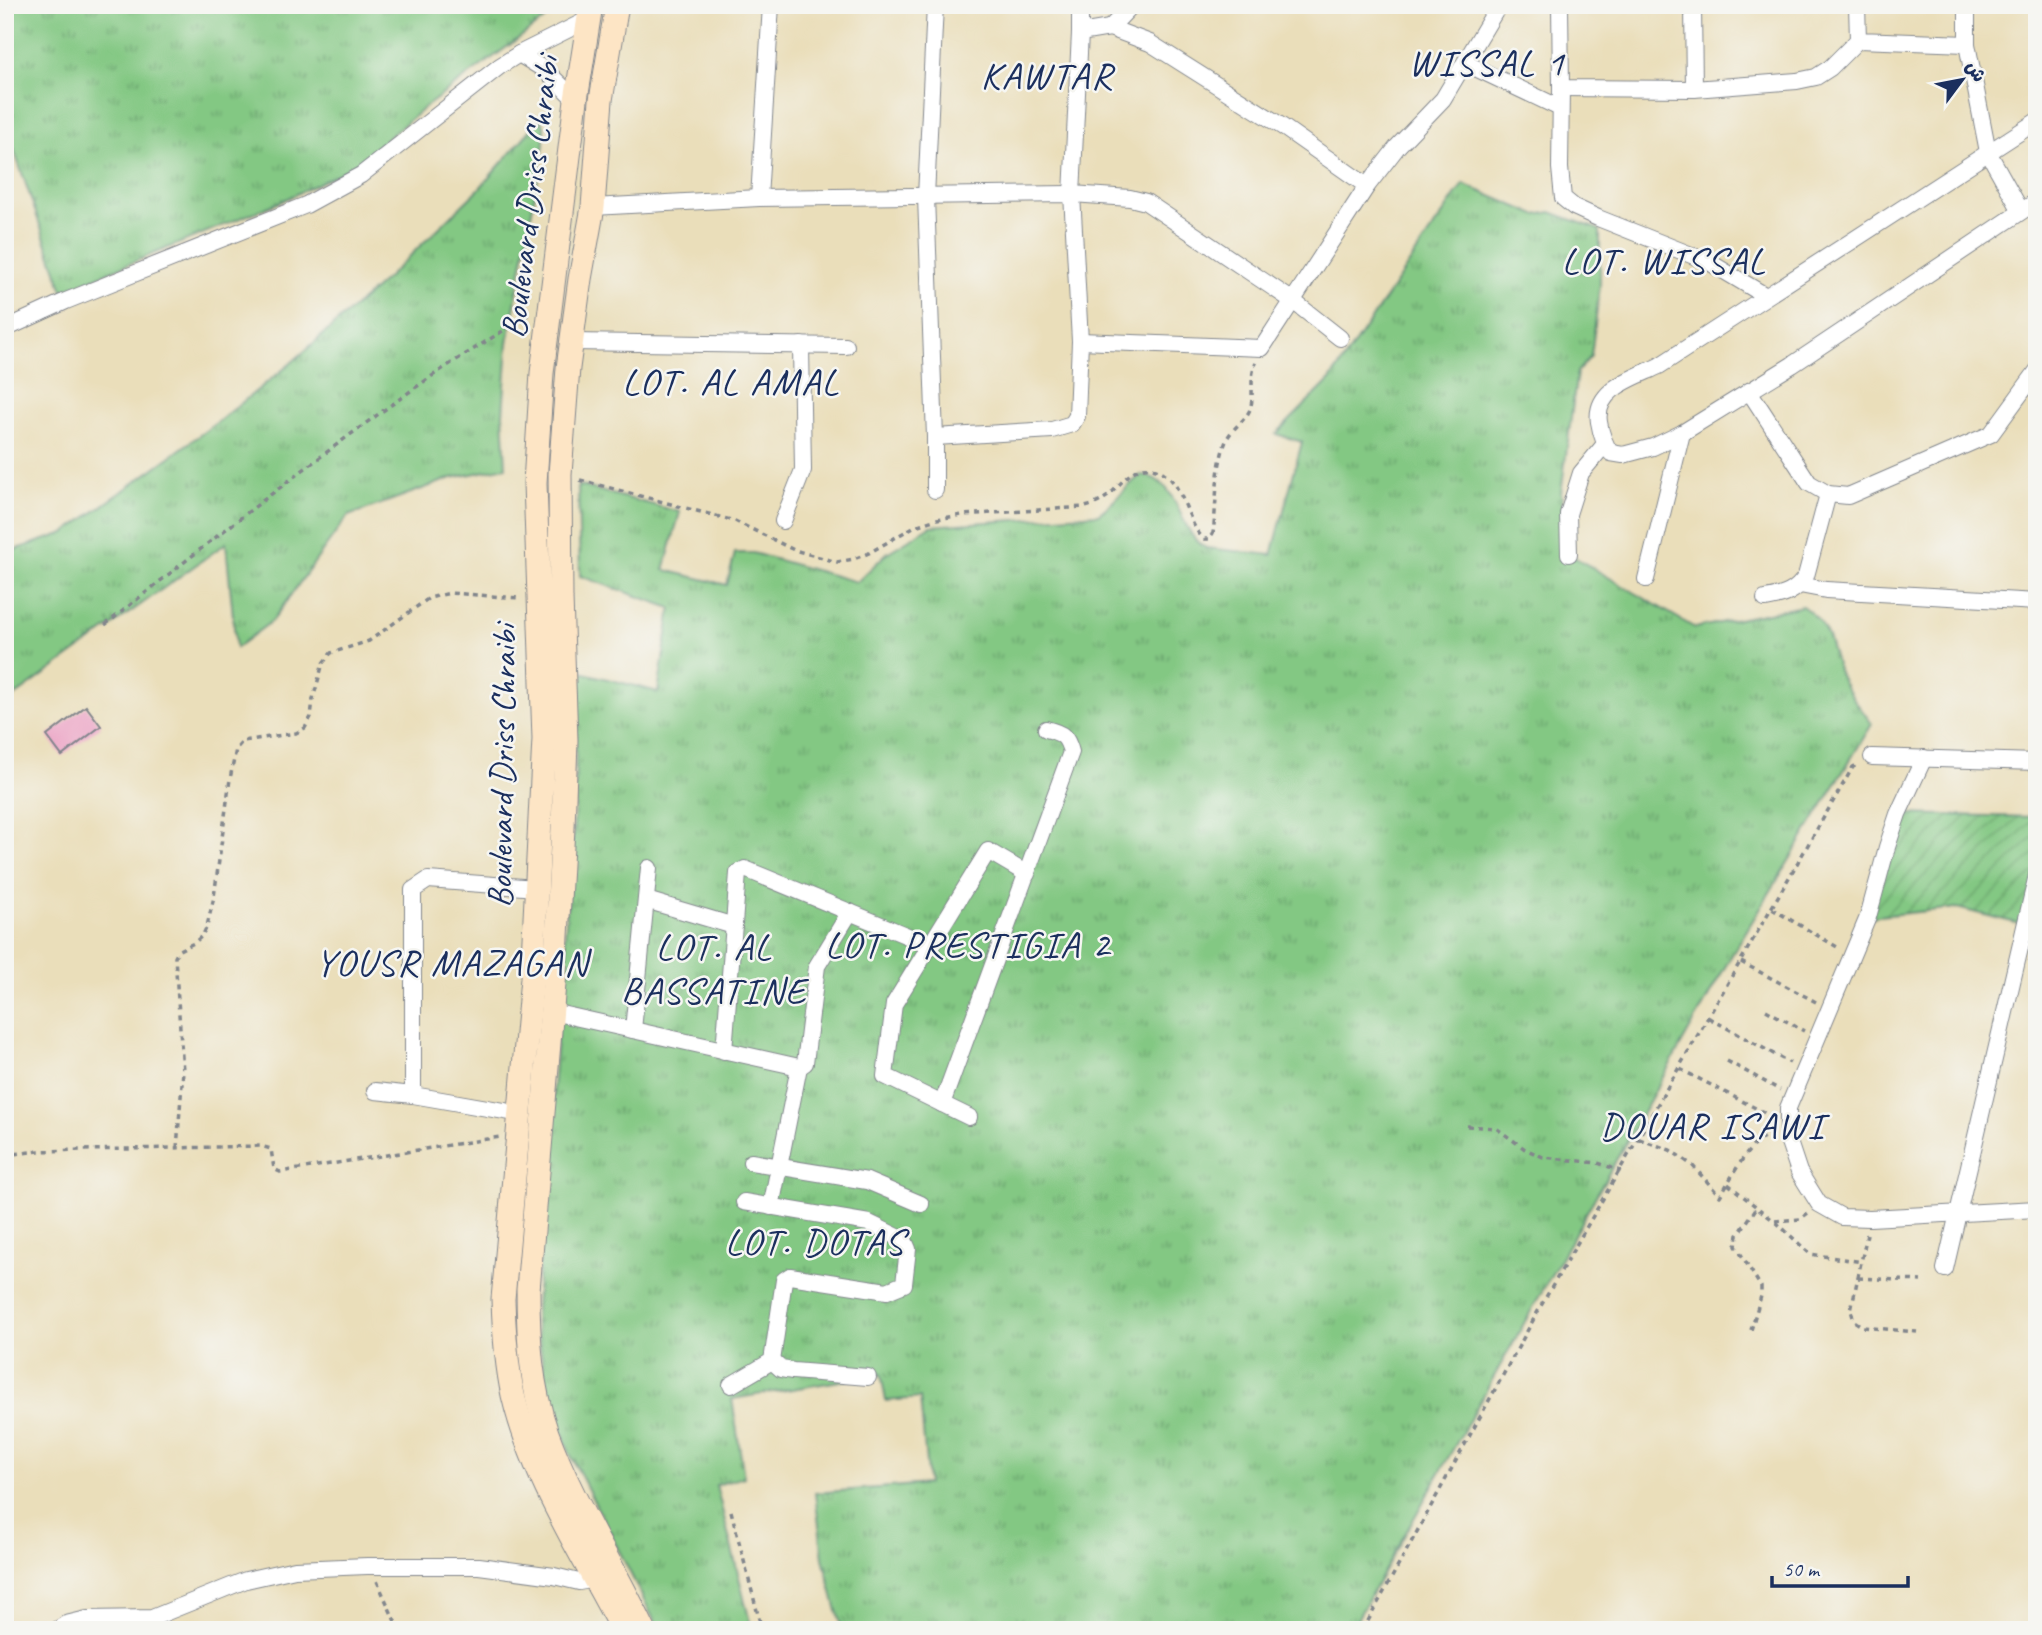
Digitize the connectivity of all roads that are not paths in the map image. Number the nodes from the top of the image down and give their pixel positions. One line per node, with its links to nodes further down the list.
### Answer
1 (617, 5): 29 (main road, Boulevard Driss Chraibi)
2 (771, 5): 27 (street)
3 (934, 5): 26 (street)
4 (1080, 5): 13 (street)
5 (1132, 5): 12 (street)
6 (1499, 5): 17 (street)
7 (1560, 5): 18 (street)
8 (1693, 5): 19 (street)
9 (1857, 5): 14 (street)
10 (1968, 5): 15 (street)
11 (590, 12): 16 (street); 20 (main road, Boulevard Driss Chraibi)
12 (1110, 28): 13 (street); 24 (street)
13 (1080, 33): 25 (street)
14 (1858, 40): 15 (street); 19 (street)
15 (1967, 44): 23 (street)
16 (519, 54): 20 (street); 33 (street)
17 (1465, 63): 21 (street); 24 (street)
18 (1561, 88): 19 (street); 21 (street)
19 (1694, 89)
20 (576, 100): 52 (main road, Boulevard Driss Chraibi)
21 (1560, 108): 31 (street)
22 (2037, 121): 23 (street)
23 (1988, 152): 30 (street); 31 (street)
24 (1367, 186): 32 (street)
25 (1072, 194): 26 (street); 32 (street); 35 (street)
26 (926, 197): 27 (street); 42 (street)
27 (759, 198): 29 (street)
28 (2037, 201): 30 (street)
29 (593, 207): 36 (main road, Boulevard Driss Chraibi)
30 (2021, 211): 40 (street)
31 (1766, 296): 43 (street)
32 (1293, 301): 34 (street); 35 (street)
33 (5, 329)
34 (1340, 338)
35 (1080, 341): 42 (street)
36 (572, 342): 37 (street); 52 (main road, Boulevard Driss Chraibi)
37 (801, 345): 38 (street); 46 (street)
38 (846, 346)
39 (2037, 371): 45 (street)
40 (1749, 391): 41 (street); 45 (street)
41 (1682, 433): 43 (street); 48 (street)
42 (935, 437): 44 (street)
43 (1605, 444): 47 (street)
44 (935, 489)
45 (1828, 494): 49 (street)
46 (783, 521)
47 (1569, 554)
48 (1646, 579)
49 (1800, 585): 50 (street); 51 (street)
50 (1765, 599)
51 (2037, 602)
52 (554, 687): 54 (main road, Boulevard Driss Chraibi)
53 (1046, 729): 59 (street)
54 (555, 740): 61 (main road, Boulevard Driss Chraibi); 66 (main road, Boulevard Driss Chraibi)
55 (1872, 757): 56 (street)
56 (1924, 758): 57 (street); 81 (street)
57 (2037, 762)
58 (649, 868): 62 (street)
59 (1027, 874): 65 (street); 72 (street)
60 (2037, 875): 81 (street)
61 (536, 888): 71 (street); 74 (main road, Boulevard Driss Chraibi)
62 (646, 900): 64 (street); 67 (street)
63 (850, 912): 64 (street); 65 (street); 69 (street)
64 (734, 926): 68 (street)
65 (932, 946): 72 (street)
66 (552, 1012): 67 (street); 86 (main road, Boulevard Driss Chraibi)
67 (633, 1030): 68 (street)
68 (724, 1051): 69 (street)
69 (799, 1068): 76 (street)
70 (375, 1091): 71 (street)
71 (413, 1096): 74 (street)
72 (942, 1104): 73 (street)
73 (969, 1117)
74 (520, 1124): 86 (main road, Boulevard Driss Chraibi)
75 (751, 1162): 76 (street)
76 (778, 1168): 78 (street); 79 (street)
77 (744, 1202): 79 (street)
78 (921, 1204)
79 (771, 1207): 83 (street)
80 (2037, 1209): 81 (street)
81 (1957, 1212): 82 (street)
82 (1945, 1269)
83 (772, 1361): 84 (street); 85 (street)
84 (868, 1377)
85 (732, 1385)
86 (581, 1533): 87 (main road, Boulevard Driss Chraibi); 90 (main road, Boulevard Driss Chraibi)
87 (596, 1579): 88 (street); 89 (main road, Boulevard Driss Chraibi)
88 (57, 1630)
89 (622, 1630)
90 (644, 1630)

